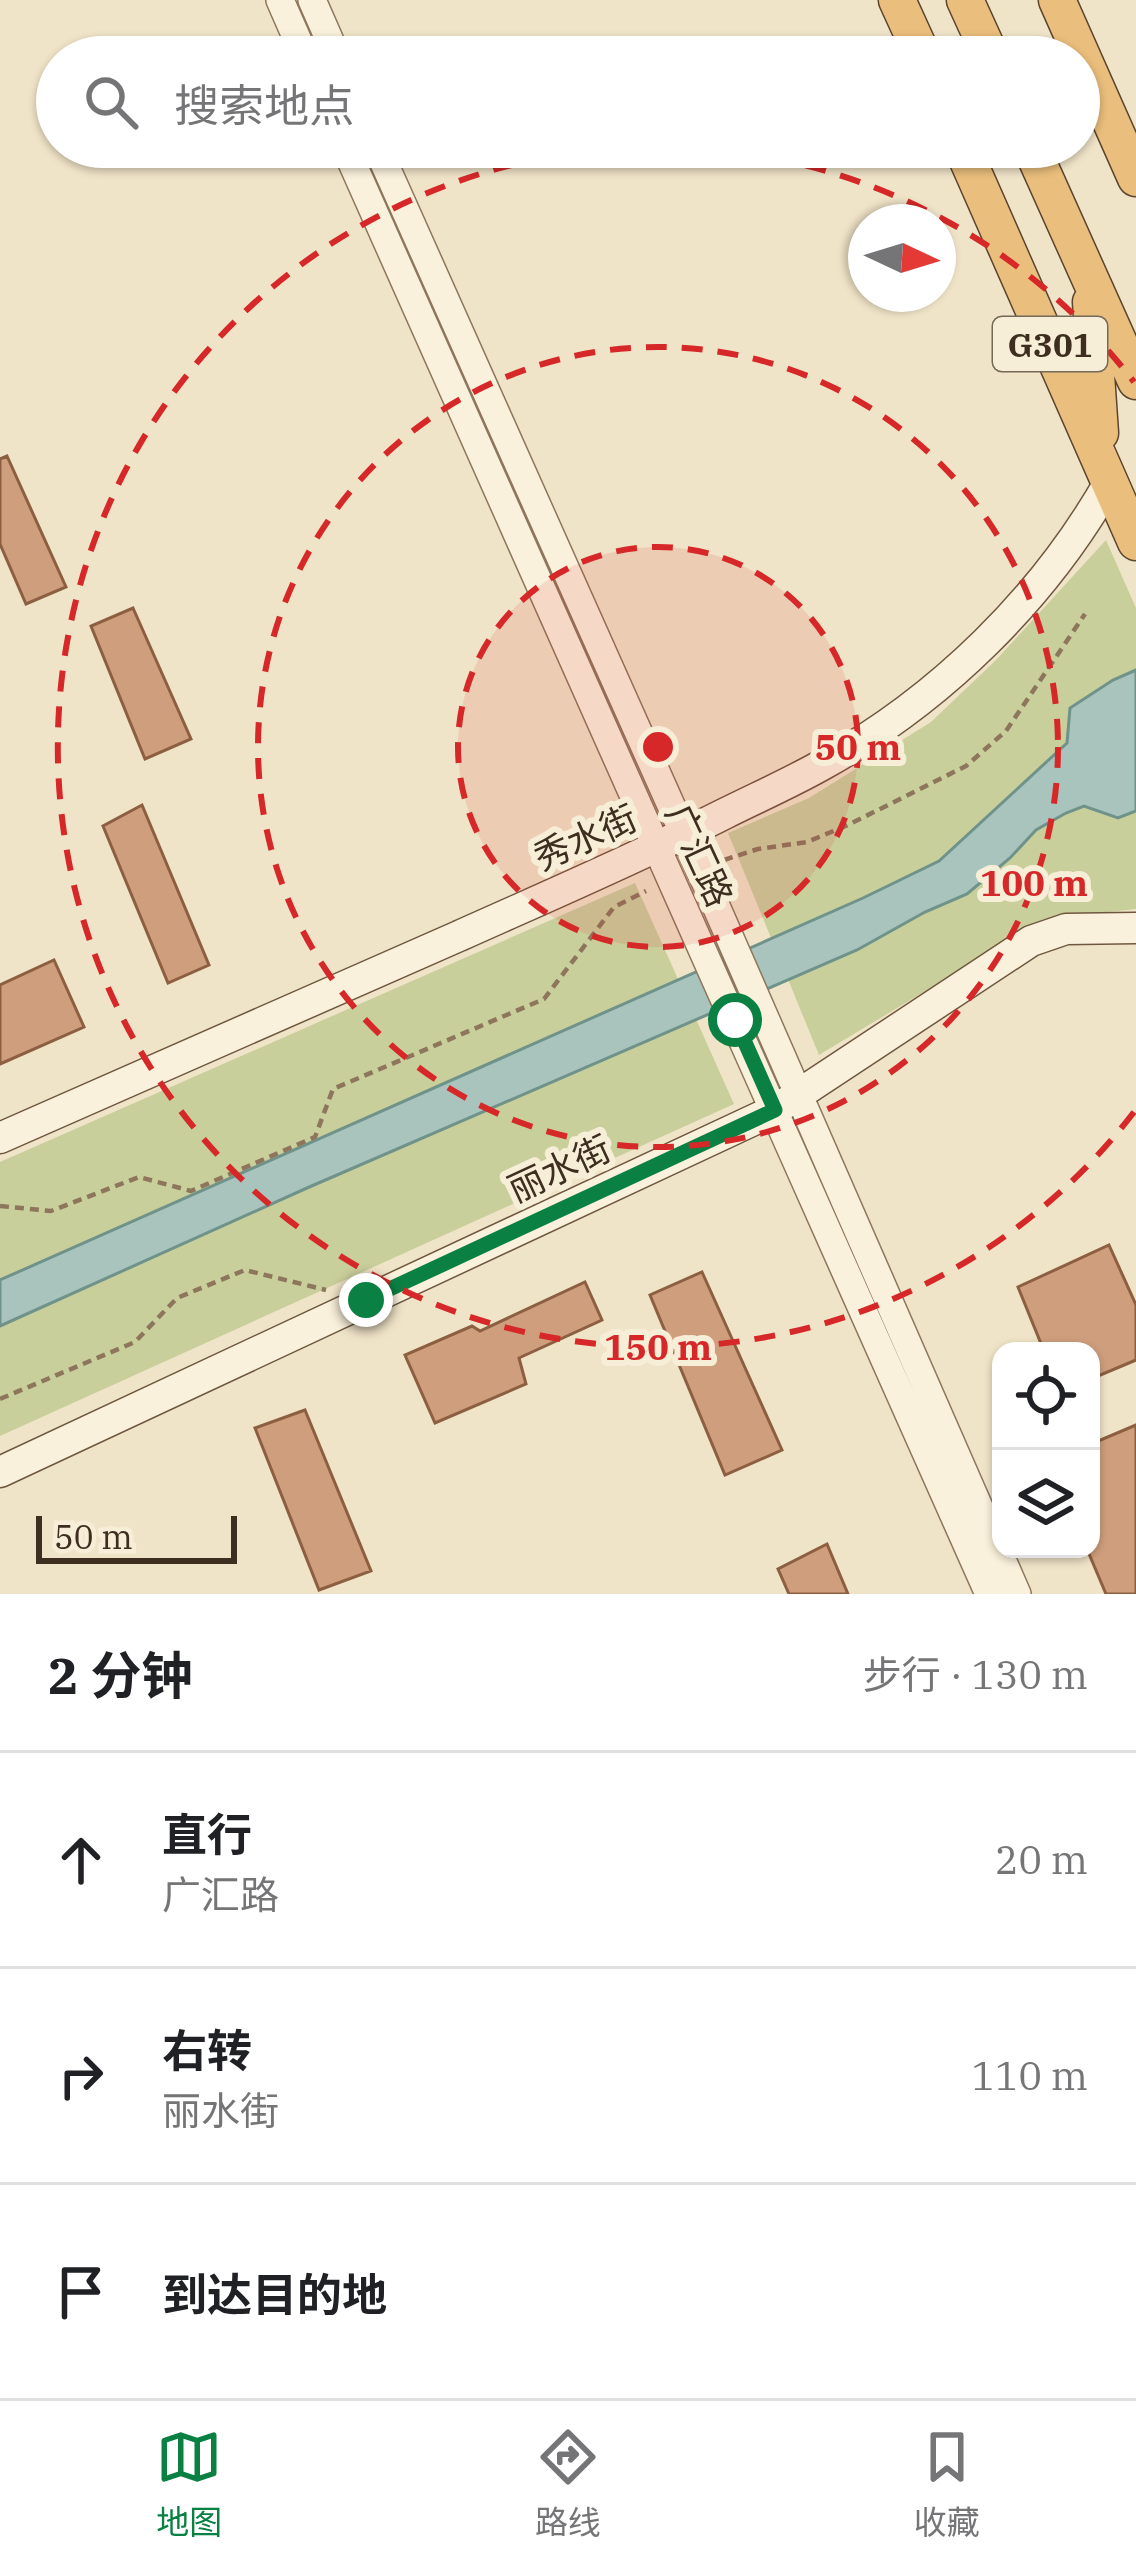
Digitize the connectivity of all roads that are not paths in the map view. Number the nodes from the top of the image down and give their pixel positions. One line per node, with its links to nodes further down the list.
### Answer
1 (280, 0): 6 (street)
2 (312, 0): 7 (street)
3 (897, 0): 8 (highway)
4 (965, 0): 9 (highway)
5 (1058, 0): 10 (highway)
6 (296, 36)
7 (328, 36)
8 (913, 36)
9 (981, 36)
10 (1074, 36)
11 (1100, 96): 16 (highway)
12 (355, 168): 21 (street, 广汇路)
13 (386, 168): 21 (street, 广汇路)
14 (971, 168): 19 (highway, G301)
15 (1041, 168): 17 (highway)
16 (1136, 178)
17 (1089, 275): 18 (highway); 19 (highway)
18 (1136, 381)
19 (1106, 472): 20 (highway, G301); 21 (main road, 秀水街)
20 (1136, 542)
21 (670, 842): 23 (street, 广汇路); 23 (street, 广汇路); 25 (main road, 秀水街)
22 (1136, 928): 24 (main road, 丽水街)
23 (748, 1015): 24 (street, 广汇路)
24 (787, 1104): 26 (main road, 丽水街); 27 (street, 广汇路); 28 (street, 广汇路)
25 (0, 1138)
26 (0, 1472)
27 (989, 1594)
28 (1017, 1594)

